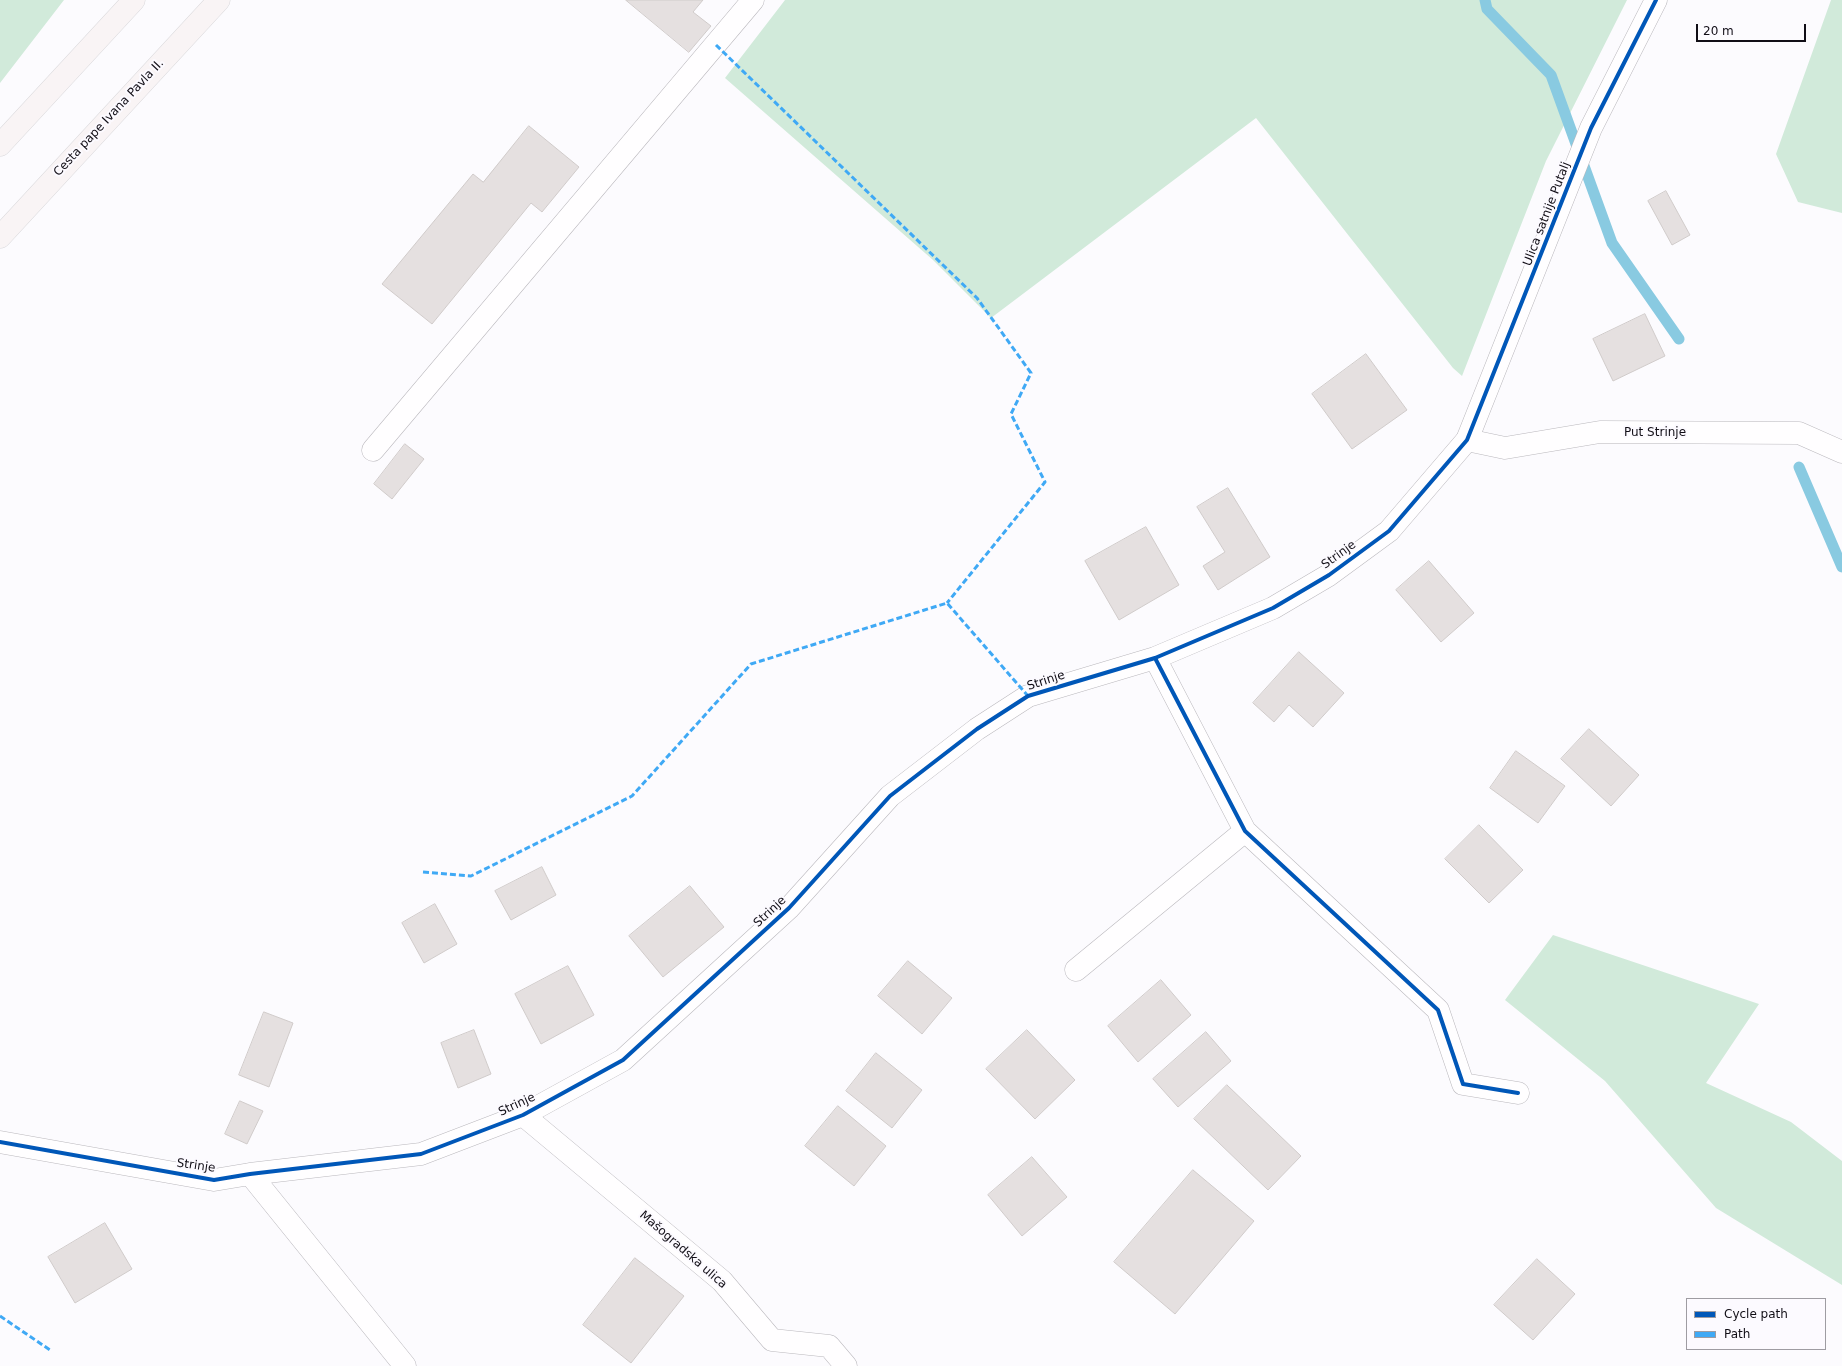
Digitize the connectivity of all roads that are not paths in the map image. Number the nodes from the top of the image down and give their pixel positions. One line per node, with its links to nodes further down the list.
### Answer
1 (134, 0): 5 (main road)
2 (218, 0): 6 (main road, Cesta pape Ivana Pavla II.)
3 (753, 0): 8 (street)
4 (1656, 0): 7 (street, Ulica satnije Putalj)
5 (0, 145)
6 (0, 237)
7 (1467, 440): 9 (street, Put Strinje); 10 (street, Strinje)
8 (373, 450)
9 (1842, 452)
10 (1155, 658): 11 (street); 14 (street, Strinje)
11 (1245, 831): 12 (street); 13 (street)
12 (1076, 970)
13 (1518, 1093)
14 (523, 1115): 16 (street, Strinje); 18 (street, Mašogradska ulica)
15 (0, 1142): 16 (street, Strinje)
16 (250, 1174): 17 (street)
17 (405, 1366)
18 (846, 1366)

